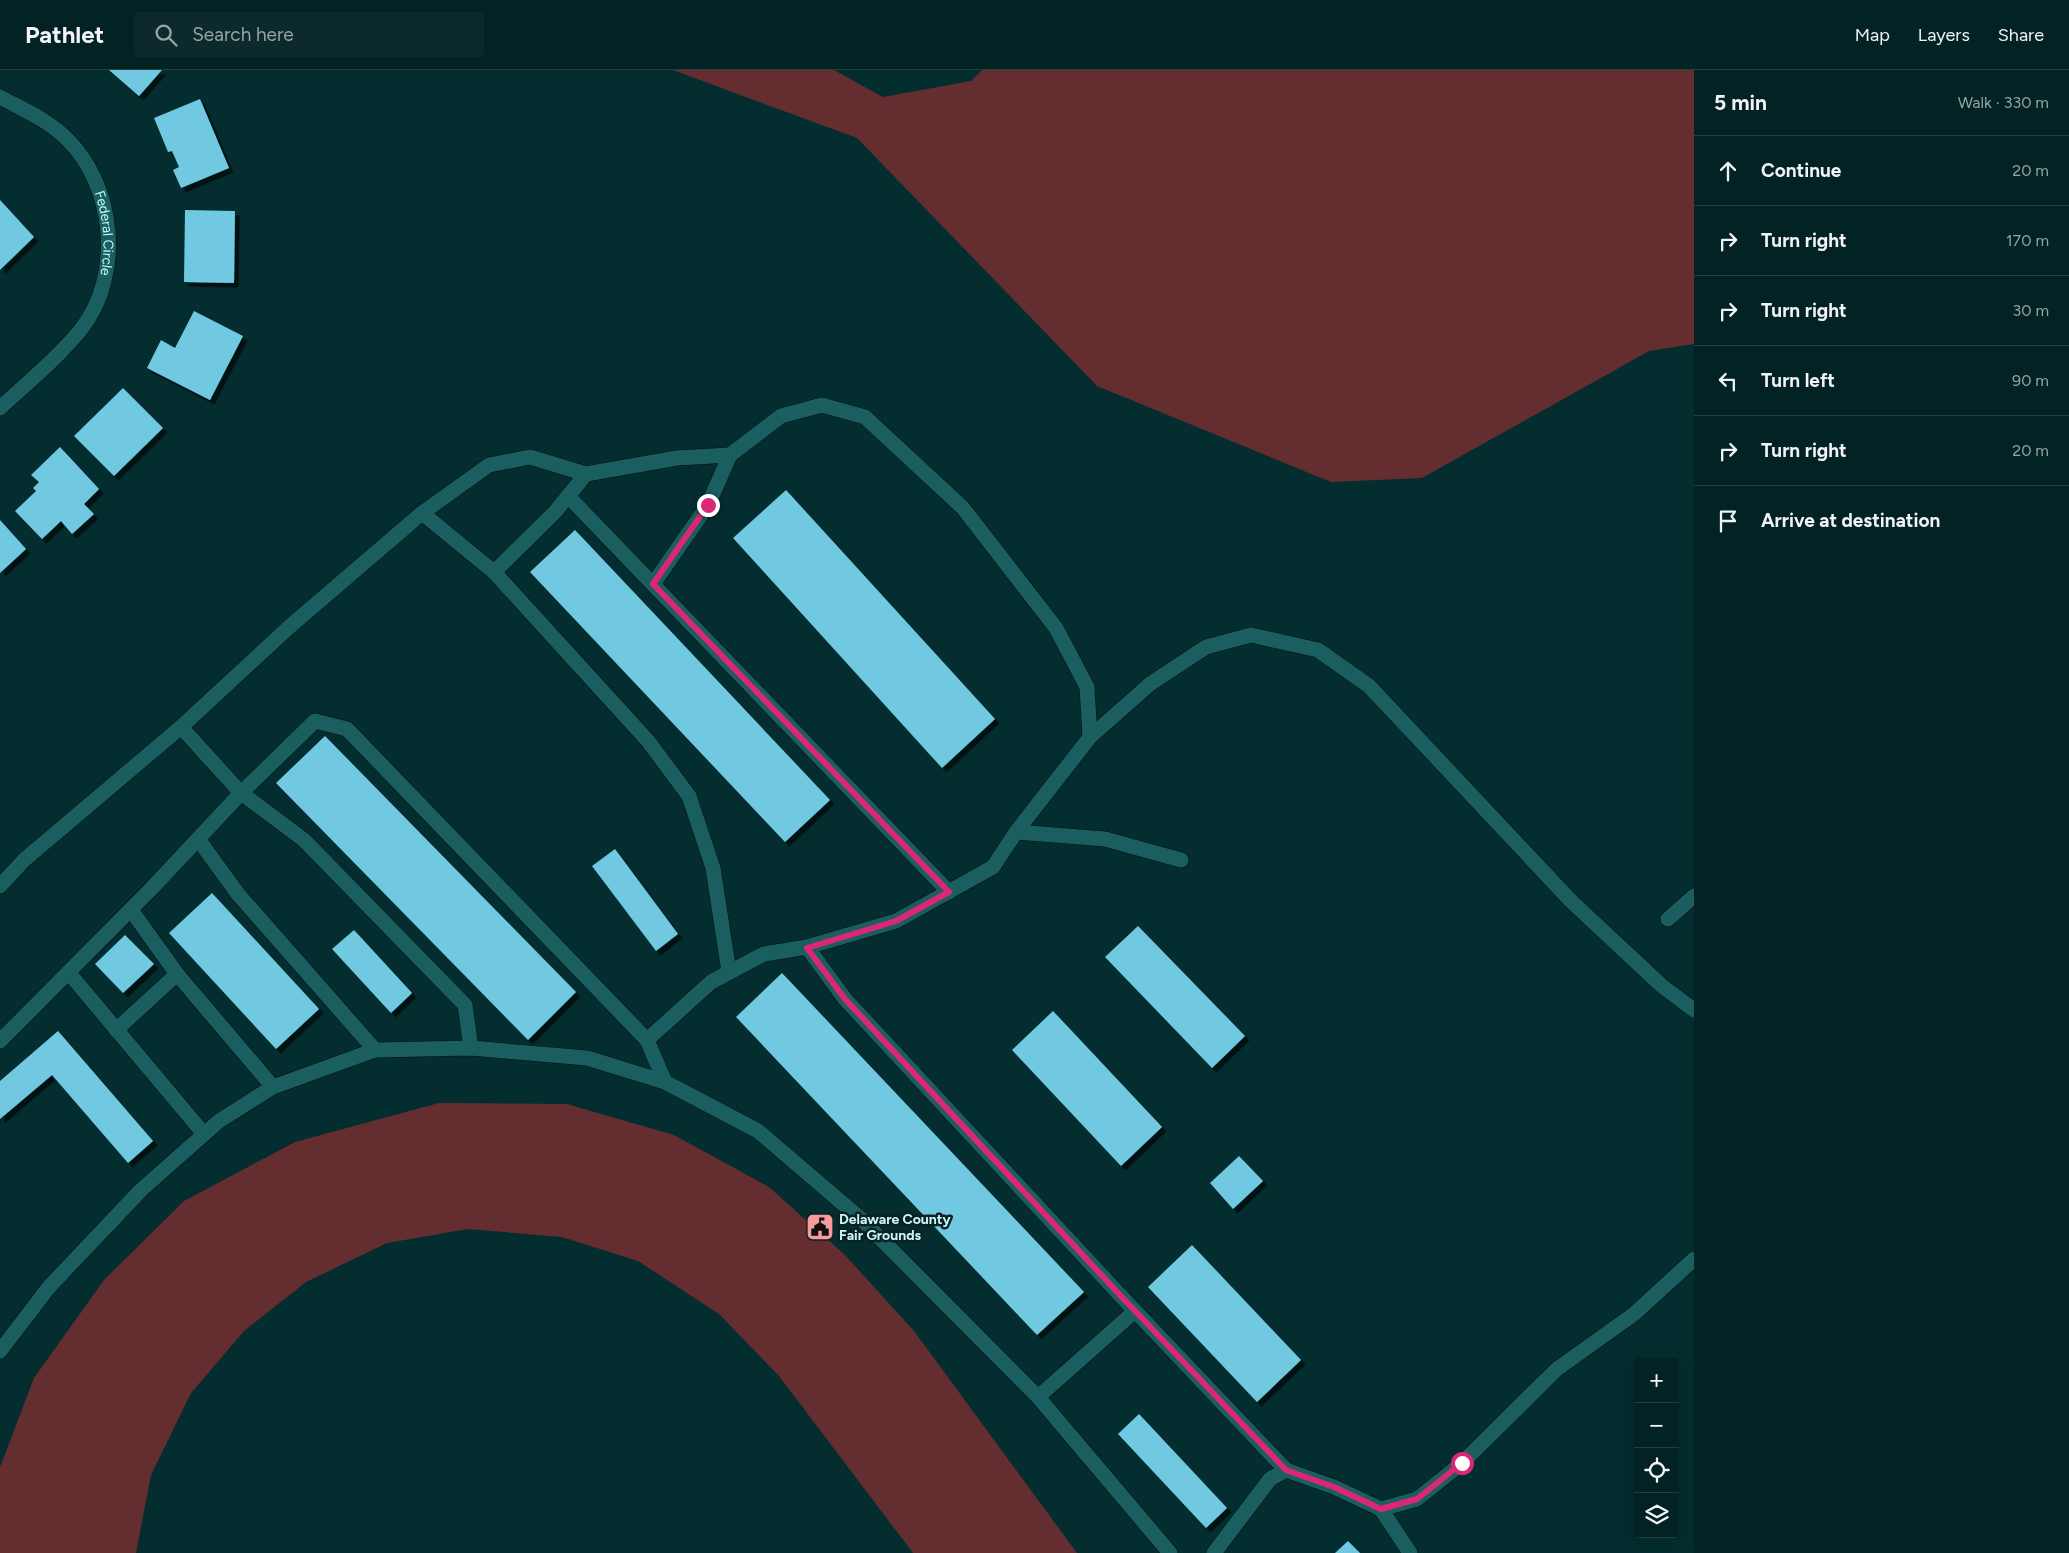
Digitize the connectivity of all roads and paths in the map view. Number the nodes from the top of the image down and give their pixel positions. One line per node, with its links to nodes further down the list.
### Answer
1 (0, 97): 2 (street, Federal Circle)
2 (0, 408)
3 (730, 455): 4 (street); 8 (street); 10 (street)
4 (586, 474): 5 (street); 6 (street)
5 (568, 496): 7 (street); 8 (street)
6 (422, 513): 7 (street); 9 (street)
7 (494, 572): 22 (street)
8 (653, 584): 16 (street)
9 (181, 727): 11 (street); 15 (street)
10 (1090, 737): 12 (street); 24 (street)
11 (241, 793): 13 (street); 26 (street); 28 (street)
12 (1016, 832): 14 (street); 16 (street)
13 (198, 839): 18 (street); 29 (street)
14 (1181, 860)
15 (0, 886)
16 (949, 892): 20 (street)
17 (1694, 896): 19 (street)
18 (131, 910): 21 (street); 23 (street)
19 (1668, 919)
20 (807, 948): 22 (street); 34 (street)
21 (68, 972): 25 (street); 27 (street)
22 (729, 972): 26 (street)
23 (177, 974): 25 (street); 31 (street)
24 (1694, 1010)
25 (116, 1030): 32 (street)
26 (647, 1040): 30 (street)
27 (0, 1041)
28 (471, 1048): 29 (street); 30 (street)
29 (376, 1050): 31 (street)
30 (665, 1082): 36 (street)
31 (273, 1086): 32 (street)
32 (204, 1134): 35 (street)
33 (1694, 1259): 38 (street)
34 (1135, 1311): 36 (street); 37 (street)
35 (0, 1351)
36 (1038, 1397): 39 (street)
37 (1286, 1470): 38 (street); 40 (street)
38 (1381, 1509): 41 (street)
39 (1170, 1553)
40 (1214, 1553)
41 (1410, 1553)

